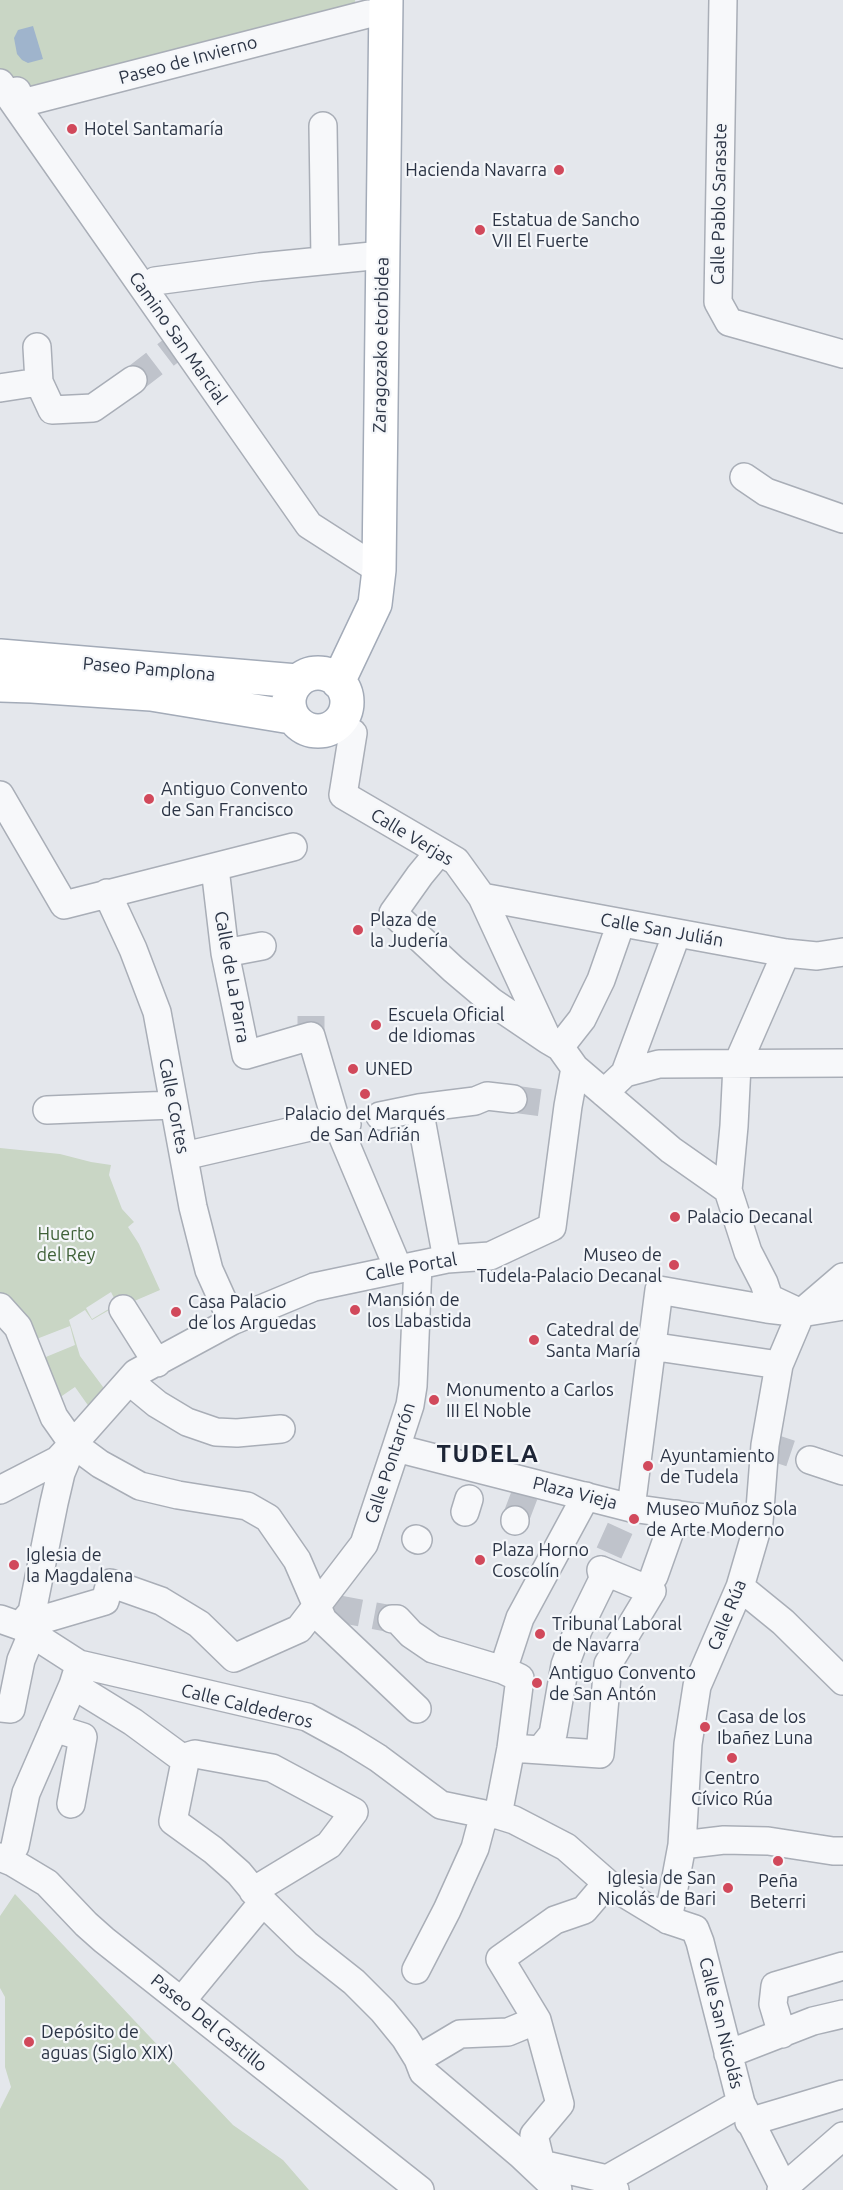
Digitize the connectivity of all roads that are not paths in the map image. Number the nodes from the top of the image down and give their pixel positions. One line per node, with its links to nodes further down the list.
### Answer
1 (723, 0): 9 (street, Calle Pablo Sarasate)
2 (377, 7): 3 (street, Paseo de Invierno); 5 (main road, Zaragozako etorbidea)
3 (9, 87): 15 (street, Camino San Marcial)
4 (323, 126): 6 (street)
5 (382, 255): 6 (street); 15 (main road, Zaragozako etorbidea)
6 (325, 260): 7 (street)
7 (155, 281)
8 (37, 347): 11 (street)
9 (843, 354)
10 (133, 380): 11 (street)
11 (39, 382): 12 (street)
12 (0, 388)
13 (744, 477): 14 (street)
14 (843, 519)
15 (379, 570): 18 (main road, Zaragozako etorbidea)
16 (0, 656): 17 (main road, Paseo Pamplona)
17 (297, 681): 18 (main road); 20 (main road)
18 (338, 682): 21 (main road)
19 (0, 686): 20 (main road, Paseo Pamplona)
20 (291, 717): 21 (main road)
21 (345, 729): 24 (street, Calle Verjas)
22 (0, 795): 26 (street)
23 (293, 847): 25 (street)
24 (439, 852): 27 (street, Calle Verjas); 34 (street, Calle Verjas)
25 (215, 868): 26 (street); 32 (street, Calle de La Parra)
26 (107, 893): 40 (street, Calle Cortes)
27 (482, 897): 28 (street, Calle San Julián); 34 (street, Calle Verjas)
28 (621, 923): 29 (street, Calle San Julián); 34 (street)
29 (677, 933): 33 (street, Calle San Julián); 37 (street)
30 (262, 946): 32 (street)
31 (843, 952): 33 (street, Calle San Julián)
32 (225, 953): 44 (street, Calle de La Parra)
33 (786, 953): 36 (street)
34 (561, 1052): 38 (street, Calle Verjas); 47 (street, Calle Portal)
35 (843, 1063): 36 (street)
36 (737, 1065): 37 (street); 46 (street)
37 (626, 1072): 38 (street)
38 (604, 1093): 46 (street, Calle Verjas)
39 (513, 1099): 41 (street)
40 (173, 1105): 42 (street); 45 (street, Calle Cortes)
41 (419, 1108): 43 (street); 47 (street)
42 (48, 1110)
43 (380, 1116)
44 (342, 1123): 45 (street); 48 (street)
45 (184, 1156): 54 (street, Calle Cortes)
46 (728, 1190): 53 (street)
47 (447, 1259): 48 (street, Calle Portal)
48 (408, 1267): 54 (street, Calle Portal); 61 (street, Calle Pontarrón)
49 (843, 1277): 53 (street)
50 (843, 1306): 53 (street)
51 (0, 1307): 60 (street)
52 (123, 1310): 56 (street)
53 (801, 1313): 55 (street, Plaza Vieja); 57 (street, Calle Rúa)
54 (232, 1322): 56 (street, Calle Portal)
55 (650, 1346): 57 (street); 66 (street, Plaza Vieja)
56 (157, 1363): 58 (street, Calle Portal)
57 (779, 1365): 68 (street, Calle Rúa)
58 (129, 1381): 59 (street); 60 (street, Calle Portal)
59 (281, 1429)
60 (73, 1444): 64 (street); 71 (street); 73 (street, Calle Portal)
61 (396, 1448): 65 (street, Plaza Vieja); 71 (street, Calle Pontarrón)
62 (810, 1460): 63 (street)
63 (843, 1471)
64 (0, 1490)
65 (586, 1496): 66 (street, Plaza Vieja); 74 (street)
66 (629, 1509): 67 (street)
67 (676, 1514): 68 (street); 69 (street)
68 (759, 1522): 70 (street, Calle Rúa)
69 (654, 1576)
70 (740, 1587): 76 (street); 85 (street, Calle Rúa)
71 (325, 1608): 73 (street, Calle Pontarrón); 78 (street)
72 (386, 1611): 74 (street)
73 (17, 1626): 75 (street, Calle Caldederos); 77 (street)
74 (503, 1670): 80 (street)
75 (76, 1674): 79 (street); 82 (street); 84 (street, Calle Caldederos)
76 (843, 1681)
77 (1, 1708)
78 (417, 1709)
79 (54, 1728): 83 (street); 86 (street)
80 (511, 1748): 81 (street); 84 (street)
81 (541, 1749): 81 (street)
82 (186, 1757): 89 (street); 89 (street)
83 (71, 1804)
84 (491, 1814): 88 (street, Calle Caldederos); 93 (street)
85 (682, 1845): 87 (street); 90 (street, Calle Rúa)
86 (8, 1851): 104 (street, Paseo Del Castillo)
87 (843, 1851)
88 (607, 1883): 90 (street, Calle Caldederos); 96 (street)
89 (258, 1896): 94 (street); 99 (street)
90 (668, 1920): 91 (street, Calle Caldederos)
91 (700, 1942): 98 (street, Calle San Nicolás)
92 (843, 1966): 97 (street)
93 (416, 1970)
94 (188, 1993)
95 (843, 2014): 97 (street)
96 (537, 2020): 99 (street); 103 (street)
97 (782, 2034): 98 (street)
98 (728, 2054): 101 (street, Calle San Nicolás)
99 (418, 2059): 105 (street)
100 (843, 2094): 101 (street)
101 (745, 2113): 103 (street); 106 (street, Calle San Nicolás)
102 (843, 2136): 106 (street)
103 (611, 2184)
104 (420, 2190)
105 (558, 2190)
106 (783, 2190)

